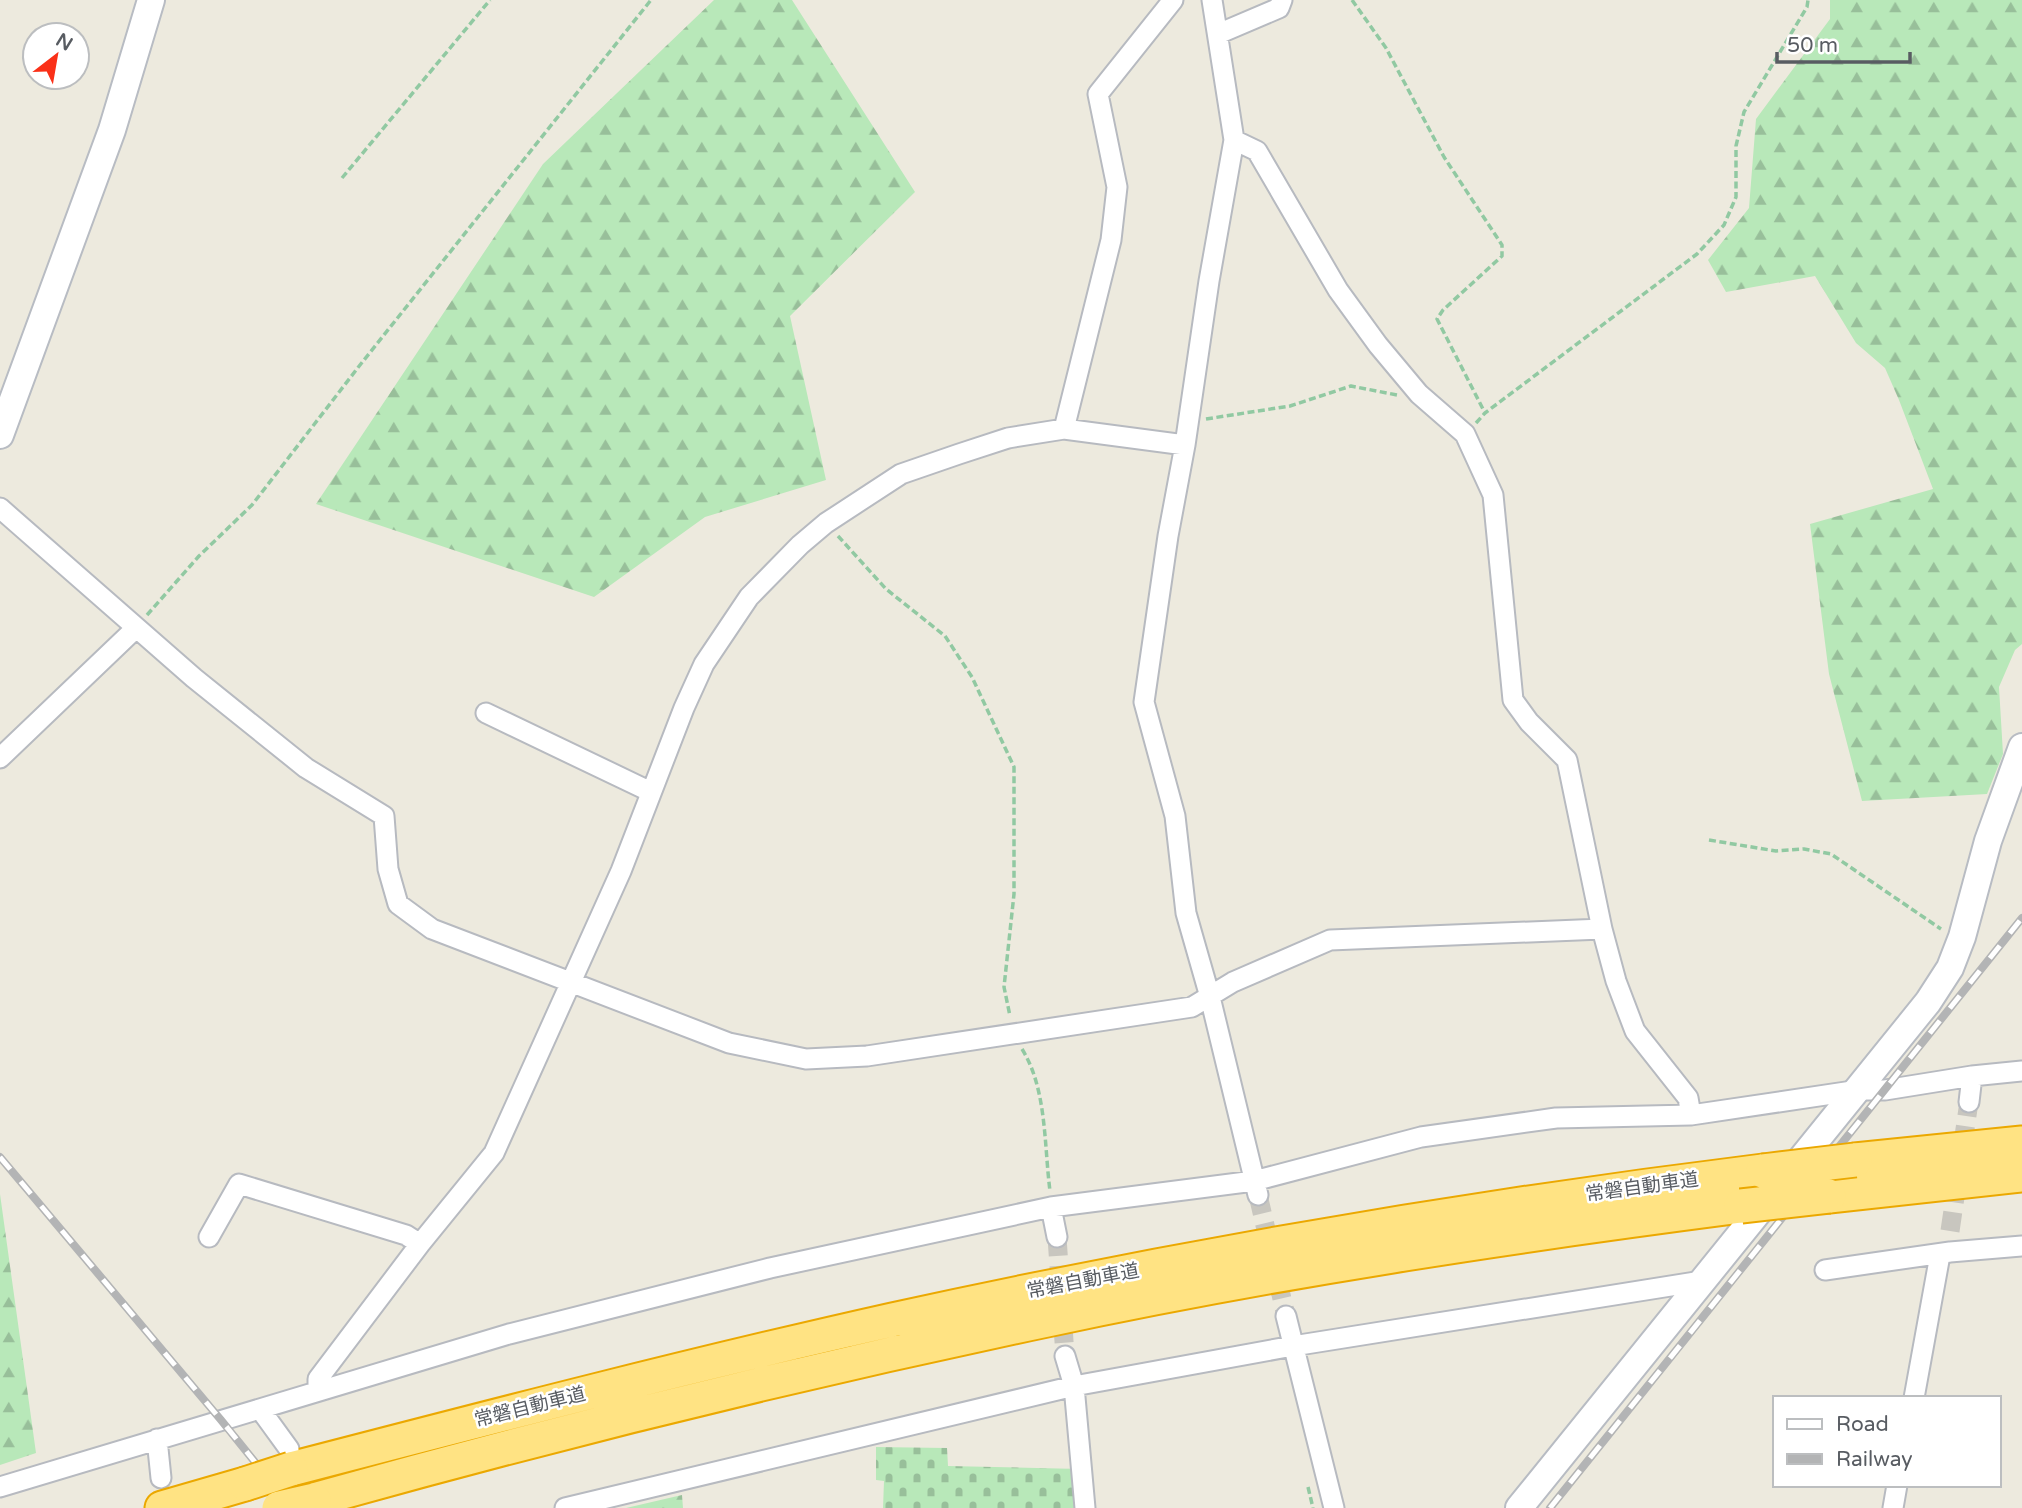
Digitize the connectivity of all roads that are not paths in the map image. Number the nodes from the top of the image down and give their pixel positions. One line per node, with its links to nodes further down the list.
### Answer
1 (151, 0): 9 (street)
2 (1172, 0): 8 (street)
3 (1212, 0): 6 (street)
4 (1300, 0): 5 (street)
5 (1280, 4): 6 (street)
6 (1218, 34): 7 (street)
7 (1234, 139): 10 (street); 17 (street)
8 (1064, 429): 10 (street); 16 (street)
9 (0, 435)
10 (1185, 445): 19 (street)
11 (0, 508): 12 (street)
12 (136, 628): 15 (street); 18 (street)
13 (486, 713): 16 (street)
14 (2022, 747): 22 (street)
15 (0, 758)
16 (651, 792): 18 (street)
17 (1602, 929): 19 (street); 24 (street)
18 (571, 981): 19 (street); 32 (street)
19 (1210, 997): 27 (street)
20 (2022, 1072): 21 (street)
21 (1972, 1076): 22 (street); 23 (street)
22 (1859, 1090): 24 (street); 36 (street)
23 (1969, 1102)
24 (1690, 1115): 27 (street)
25 (2022, 1143): 45 (highway, 常磐自動車道, bridge)
26 (2022, 1175): 49 (highway, 常磐自動車道, bridge)
27 (1256, 1188): 28 (street)
28 (1051, 1207): 31 (street); 41 (street)
29 (1950, 1231): 34 (street)
30 (208, 1237): 32 (street)
31 (1057, 1237)
32 (419, 1244): 41 (street)
33 (2022, 1246): 34 (street)
34 (1945, 1253): 35 (street); 42 (street)
35 (1825, 1270)
36 (1702, 1281): 38 (street); 53 (street)
37 (1286, 1316): 38 (street)
38 (1293, 1346): 40 (street); 52 (street)
39 (1065, 1356): 40 (street)
40 (1074, 1386): 50 (street); 51 (street)
41 (318, 1391): 43 (street)
42 (1914, 1396)
43 (260, 1409): 44 (street); 45 (street)
44 (157, 1439): 46 (street); 48 (street)
45 (290, 1459): 48 (highway, 常磐自動車道, bridge)
46 (0, 1487)
47 (1897, 1487): 54 (street)
48 (162, 1493)
49 (279, 1508)
50 (565, 1508)
51 (1085, 1508)
52 (1334, 1508)
53 (1519, 1508)
54 (1893, 1508)

